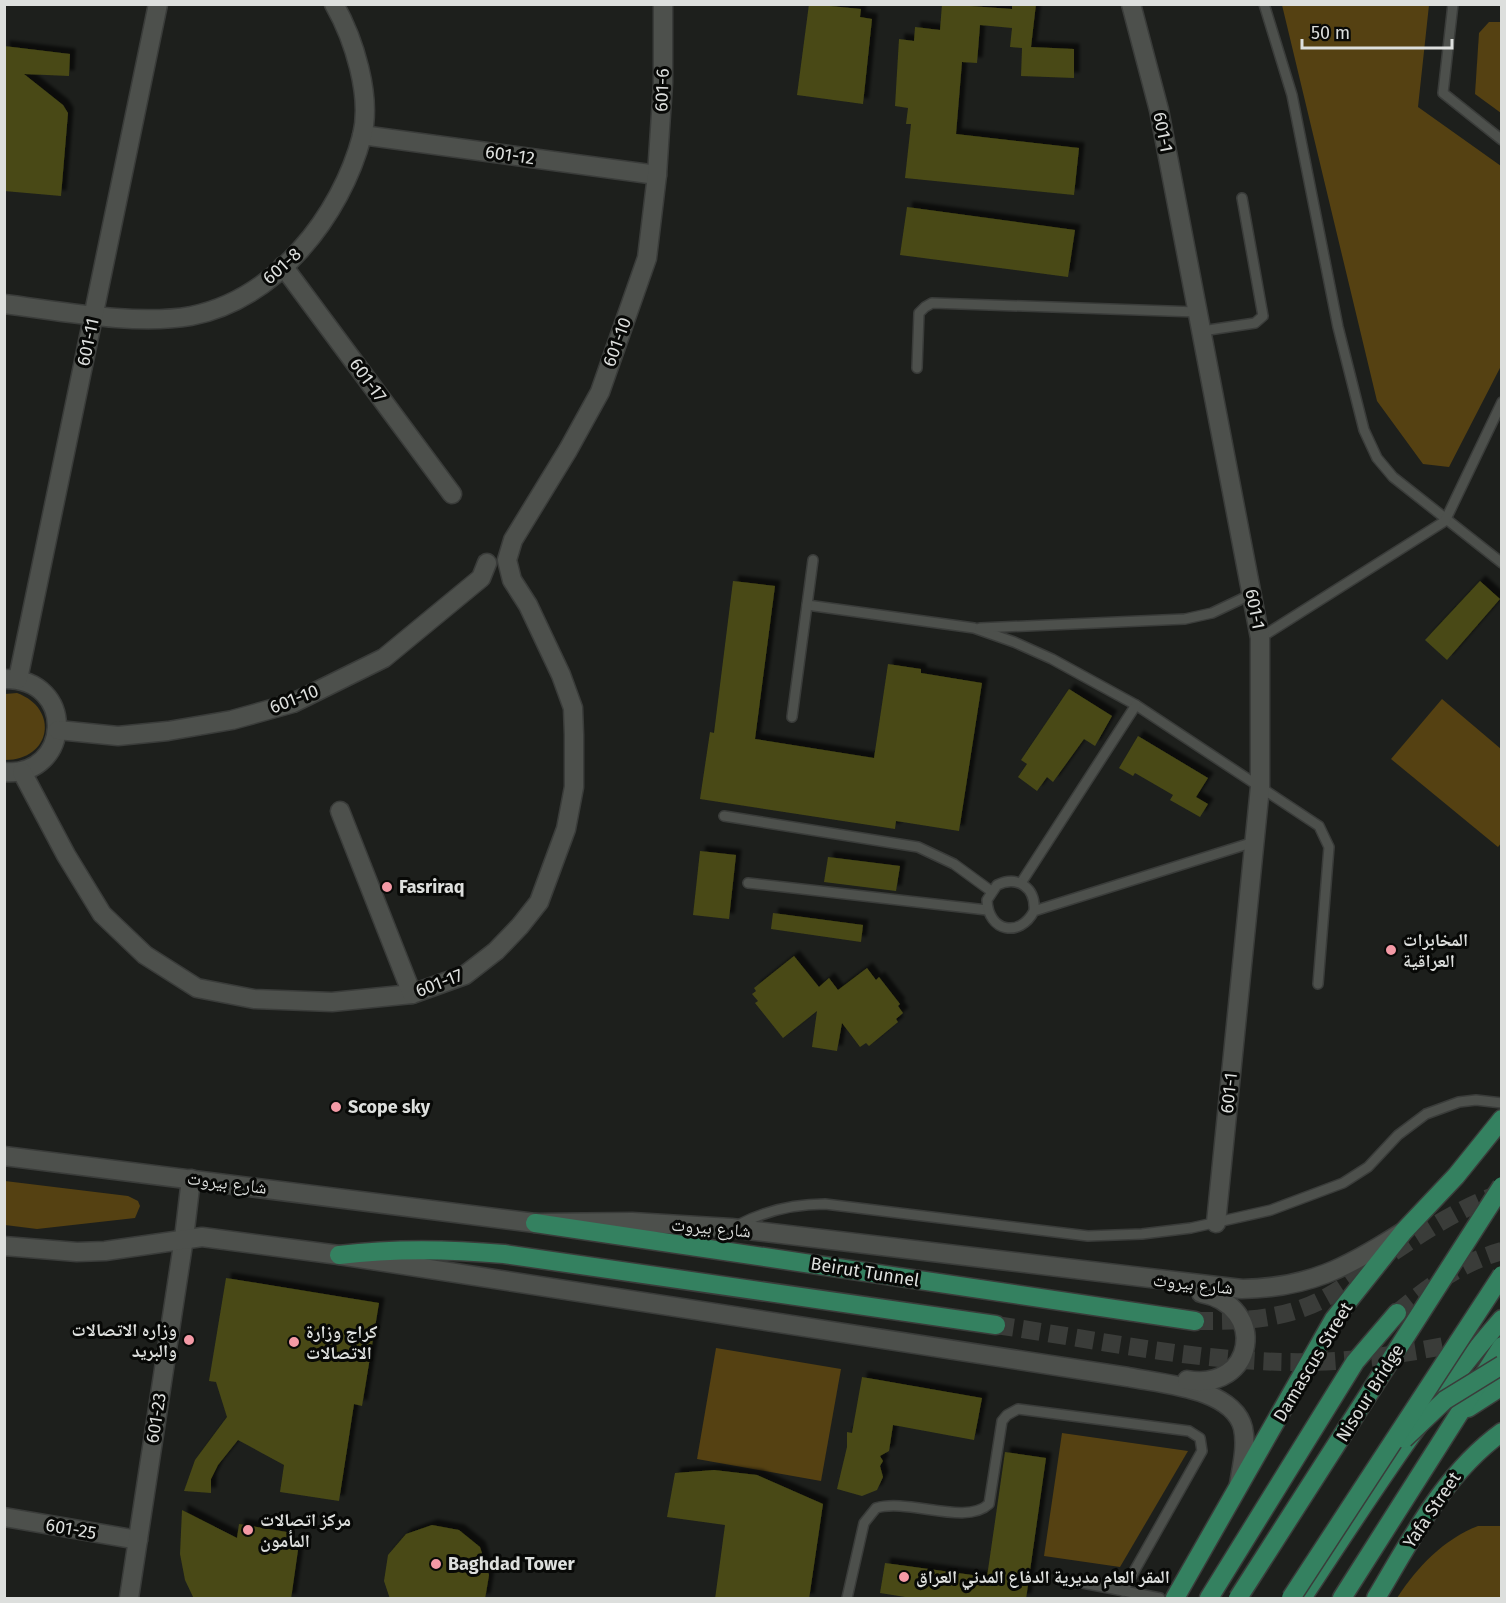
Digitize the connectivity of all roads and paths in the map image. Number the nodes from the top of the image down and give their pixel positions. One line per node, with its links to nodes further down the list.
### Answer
1 (158, 4): 14 (street, 601-11)
2 (334, 4): 7 (street, 601-8)
3 (663, 4): 9 (street, 601-6)
4 (1131, 4): 13 (street, 601-1)
5 (1264, 4): 19 (lane)
6 (1453, 4): 8 (lane)
7 (362, 135): 9 (street, 601-12); 11 (street, 601-8)
8 (1502, 140)
9 (657, 175): 20 (street, 601-10)
10 (1242, 198): 15 (lane)
11 (283, 266): 14 (street, 601-8); 18 (street, 601-17)
12 (4, 304): 14 (street, 601-8)
13 (1197, 312): 15 (street, 601-1); 16 (lane)
14 (93, 316): 28 (street, 601-11)
15 (1202, 331): 24 (street, 601-1)
16 (917, 368)
17 (1502, 402): 19 (lane)
18 (452, 494)
19 (1445, 521): 23 (lane); 27 (lane)
20 (507, 560): 43 (street, 601-17)
21 (813, 560): 25 (lane)
22 (487, 563): 31 (street, 601-10)
23 (1502, 563)
24 (1252, 594): 26 (lane); 27 (street, 601-1)
25 (807, 605): 26 (lane); 30 (lane)
26 (974, 628): 29 (lane)
27 (1260, 639): 33 (street, 601-1)
28 (11, 679): 31 (street)
29 (1136, 705): 33 (lane); 38 (lane)
30 (792, 717)
31 (57, 730): 32 (street)
32 (13, 772): 43 (street, 601-17)
33 (1260, 787): 36 (street, 601-1); 42 (lane)
34 (340, 811): 43 (street)
35 (724, 816): 39 (lane)
36 (1254, 842): 41 (lane); 50 (street, 601-1)
37 (748, 883): 40 (lane)
38 (1021, 883): 39 (lane); 41 (lane)
39 (991, 891): 40 (lane)
40 (987, 910): 41 (lane)
41 (1034, 911)
42 (1318, 984)
43 (412, 994)
44 (1502, 1103): 50 (lane)
45 (1502, 1119): 52 (main road, Damascus Street)
46 (4, 1156): 47 (street, شارع بيروت)
47 (191, 1179): 49 (street, شارع بيروت); 53 (street, 601-23)
48 (1502, 1186): 79 (main road, Nisour Bridge, bridge)
49 (535, 1223): 51 (street, شارع بيروت); 60 (main road, Beirut Tunnel)
50 (1216, 1223): 51 (lane)
51 (731, 1228): 57 (street, شارع بيروت)
52 (1404, 1231): 57 (street, شارع بيروت); 69 (main road, Damascus Street)
53 (184, 1238): 54 (street); 55 (street); 71 (street, 601-23)
54 (4, 1246)
55 (339, 1255): 61 (main road, Beirut Tunnel); 64 (street)
56 (1502, 1275): 68 (main road, bridge)
57 (1166, 1281): 64 (street)
58 (1397, 1313): 78 (main road)
59 (1502, 1320): 81 (main road)
60 (1195, 1321)
61 (996, 1325)
62 (1502, 1346): 66 (main road)
63 (1502, 1365): 68 (main road, bridge)
64 (1128, 1377): 69 (street)
65 (1502, 1386): 66 (main road)
66 (1457, 1417): 82 (main road)
67 (1502, 1432): 83 (main road, Yafa Street)
68 (1370, 1475): 80 (main road, bridge)
69 (1239, 1486): 77 (main road, Damascus Street)
70 (4, 1517): 71 (street, 601-25)
71 (138, 1540): 74 (street, 601-23)
72 (1067, 1580): 73 (lane)
73 (1123, 1591): 75 (lane); 76 (lane)
74 (129, 1599)
75 (847, 1599)
76 (1160, 1599)
77 (1175, 1599)
78 (1209, 1599)
79 (1238, 1599)
80 (1291, 1599)
81 (1302, 1599)
82 (1342, 1599)
83 (1376, 1599)

